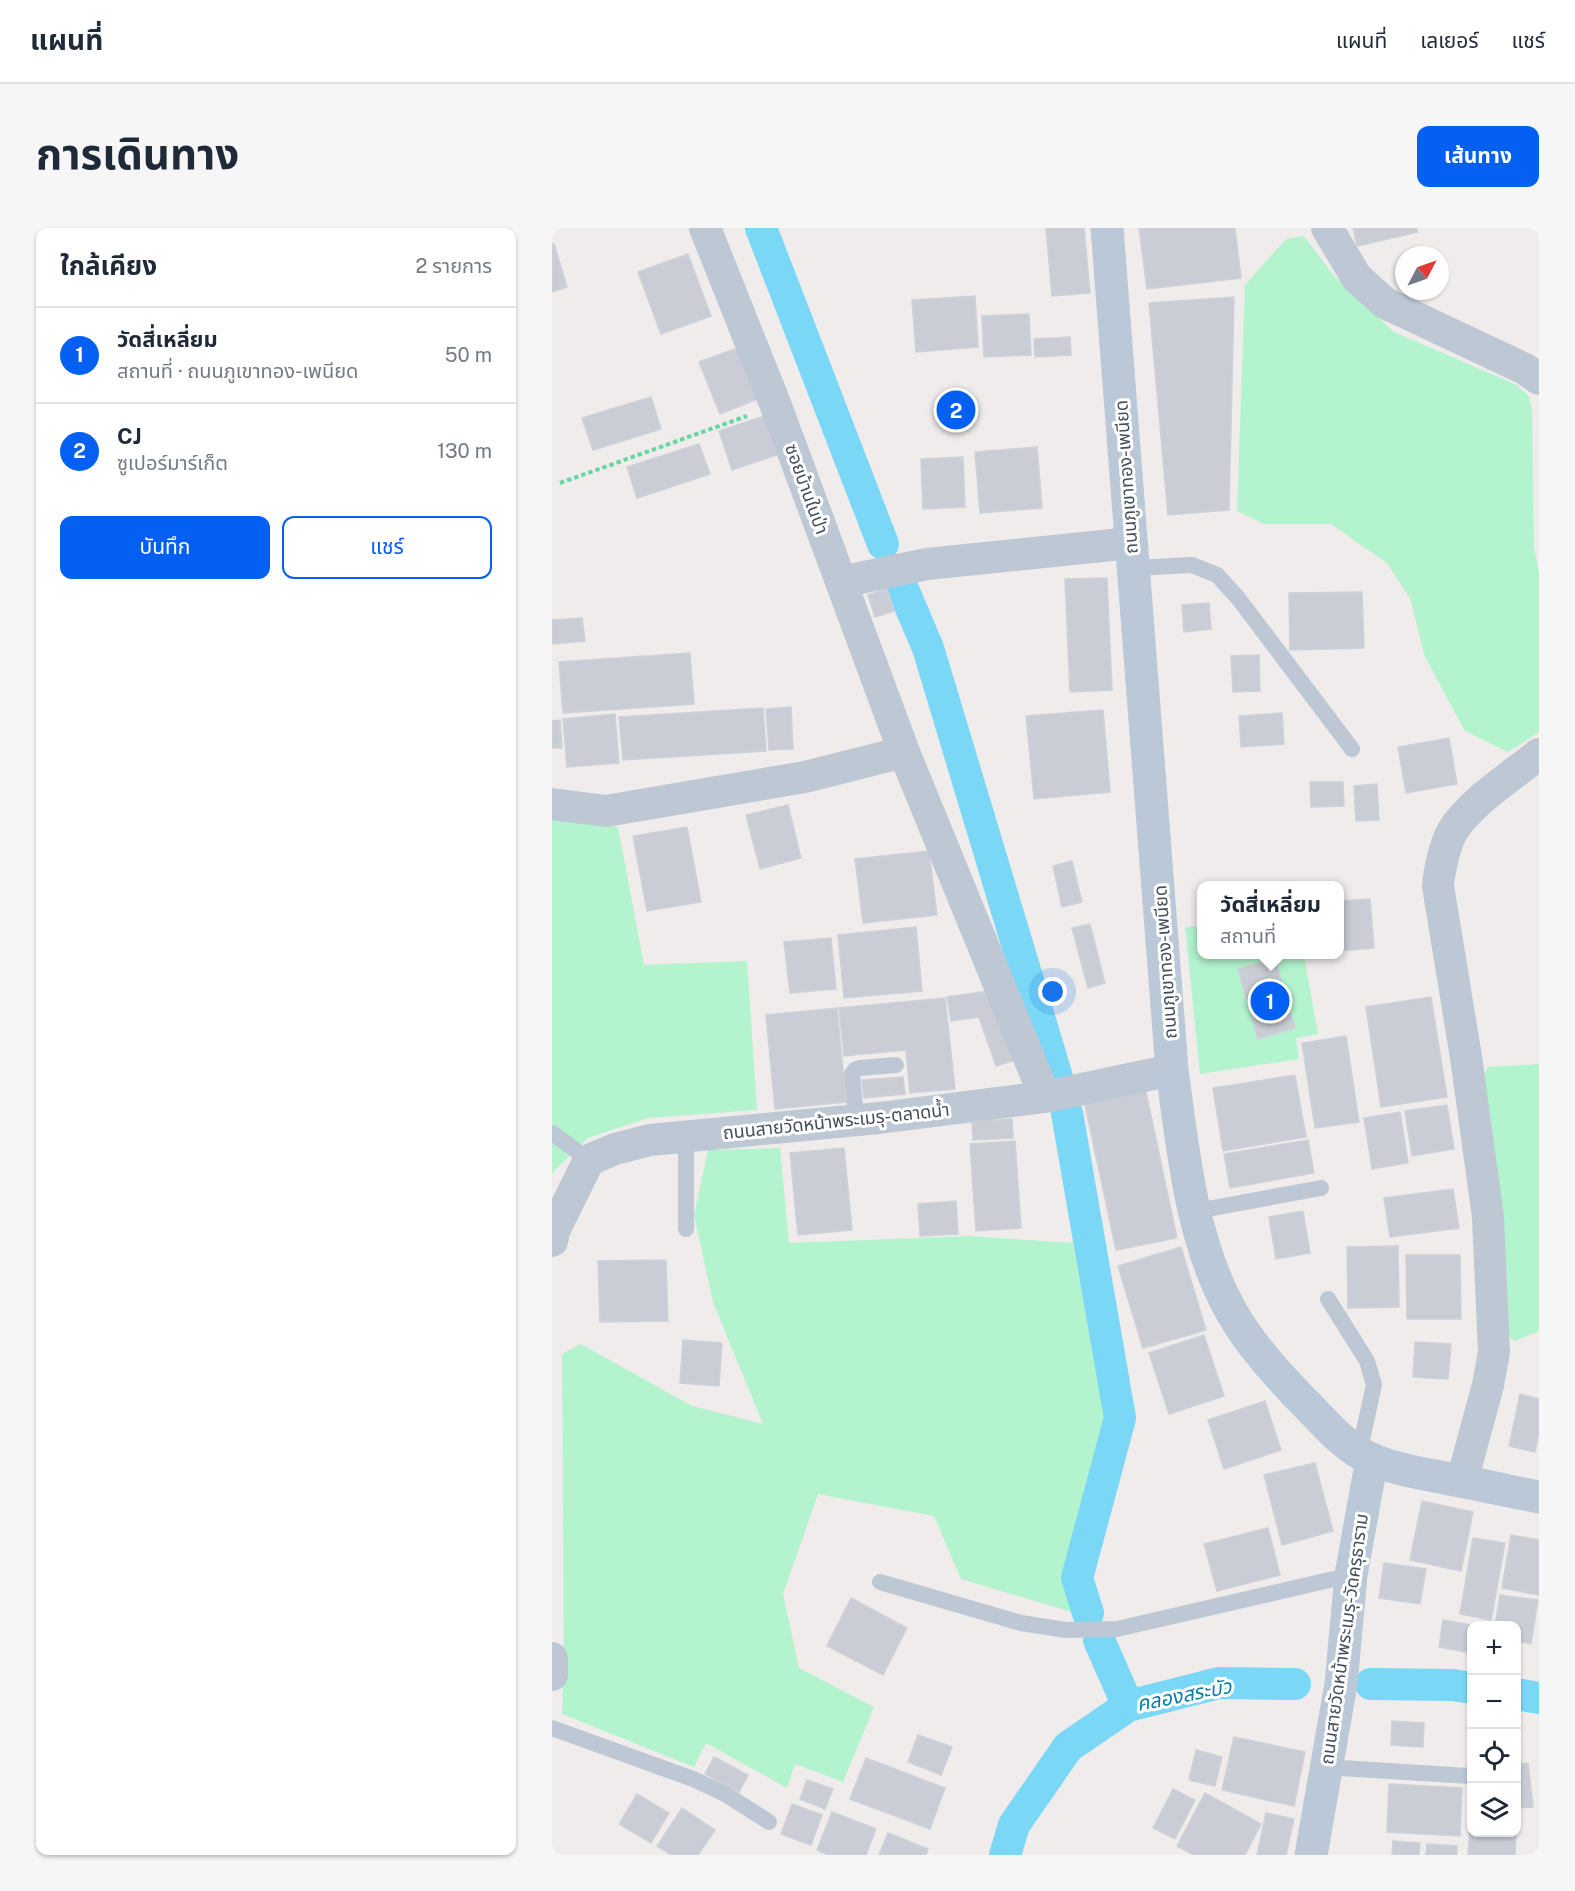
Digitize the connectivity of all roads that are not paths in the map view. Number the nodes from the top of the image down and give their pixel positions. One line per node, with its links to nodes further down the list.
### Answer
1 (705, 228): 6 (street, ซอยบ้านในป่า)
2 (1107, 228): 5 (street, ถนนภูเขาทอง-เพนียด)
3 (1327, 228): 4 (street)
4 (1534, 373)
5 (1132, 555): 6 (street); 7 (lane); 12 (street, ถนนภูเขาทอง-เพนียด)
6 (841, 582): 8 (street, ซอยบ้านในป่า)
7 (1352, 749)
8 (904, 752): 10 (street); 13 (street, ซอยบ้านในป่า)
9 (1539, 754): 24 (street)
10 (552, 804)
11 (896, 1065): 14 (lane)
12 (1173, 1070): 13 (street, ถนนสายวัดหน้าพระเมรุ-ตลาดน้ำ); 19 (street, ถนนภูเขาทอง-เพนียด)
13 (1045, 1097): 14 (street, ถนนสายวัดหน้าพระเมรุ-ตลาดน้ำ)
14 (856, 1120): 16 (street, ถนนสายวัดหน้าพระเมรุ-ตลาดน้ำ)
15 (552, 1133): 17 (lane)
16 (686, 1137): 17 (street, ถนนสายวัดหน้าพระเมรุ-ตลาดน้ำ); 20 (lane)
17 (590, 1160): 21 (street)
18 (1321, 1188): 19 (lane)
19 (1196, 1211): 23 (street, ถนนภูเขาทอง-เพนียด)
20 (686, 1229)
21 (552, 1241)
22 (1328, 1299): 23 (lane)
23 (1365, 1456): 24 (street, ถนนภูเขาทอง-เพนียด); 26 (street, ถนนสายวัดหน้าพระเมรุ-วัดครุธาราม)
24 (1462, 1482): 25 (street, ถนนภูเขาทอง-เพนียด)
25 (1539, 1497)
26 (1352, 1575): 27 (lane); 31 (street, ถนนสายวัดหน้าพระเมรุ-วัดครุธาราม)
27 (880, 1582)
28 (552, 1658): 29 (street)
29 (552, 1675)
30 (552, 1728): 33 (lane)
31 (1325, 1767): 32 (lane); 34 (street, ถนนสายวัดหน้าพระเมรุ-วัดครุธาราม)
32 (1467, 1776)
33 (769, 1822)
34 (1311, 1855)

